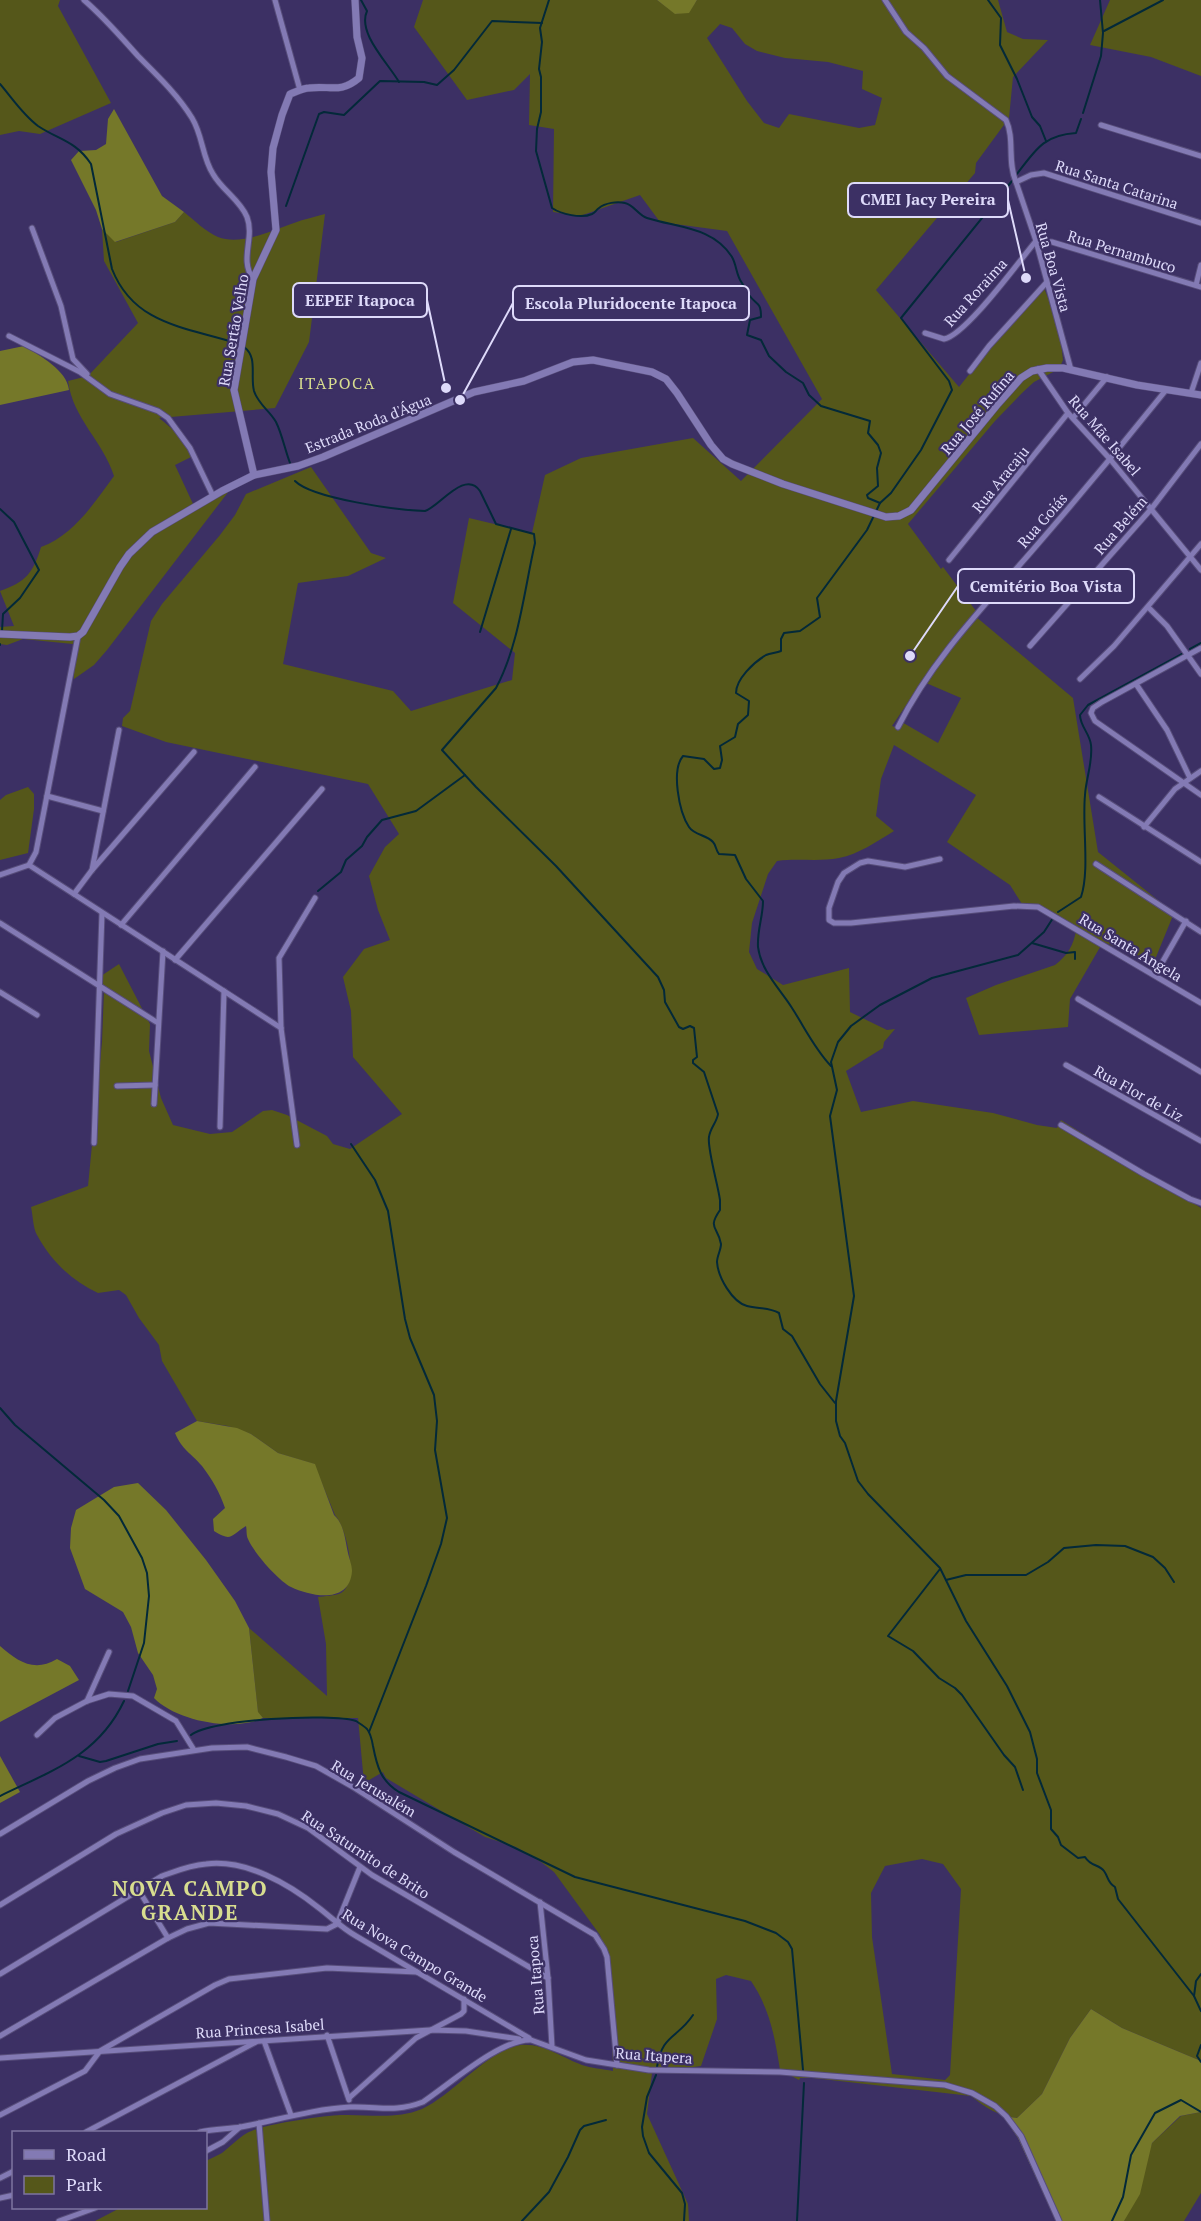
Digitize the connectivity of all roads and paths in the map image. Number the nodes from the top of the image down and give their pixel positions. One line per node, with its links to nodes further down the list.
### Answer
1 (84, 0): 13 (street)
2 (355, 0): 5 (street)
3 (885, 0): 8 (street, Rua Boa Vista)
4 (275, 1): 5 (street)
5 (300, 90): 13 (street, Rua Sertão Velho)
6 (1101, 125): 7 (street)
7 (1201, 156)
8 (1016, 182): 9 (street, Rua Santa Catarina); 11 (street, Rua Boa Vista)
9 (1201, 223)
10 (32, 228): 23 (street)
11 (1036, 240): 14 (street, Rua Boa Vista); 15 (street, Rua Pernambuco); 16 (street, Rua Roraima)
12 (1201, 265): 15 (street)
13 (253, 279): 31 (street, Rua Sertão Velho)
14 (1046, 283): 20 (street); 21 (street, Rua Boa Vista)
15 (1199, 286)
16 (925, 333)
17 (9, 336): 23 (street)
18 (1201, 363): 25 (street)
19 (1038, 369): 21 (street); 27 (street, Rua Mãe Isabel); 34 (street, Rua José Rufina)
20 (970, 370)
21 (1071, 370): 22 (street)
22 (1107, 377): 24 (street); 28 (street)
23 (93, 380): 32 (street)
24 (1166, 390): 25 (street); 30 (street, Rua Goiás)
25 (1191, 393): 26 (street)
26 (1201, 395)
27 (1068, 413): 28 (street, Rua Mãe Isabel); 37 (street, Rua Aracaju)
28 (1073, 418): 30 (street, Rua Mãe Isabel)
29 (1201, 444): 33 (street, Rua Belém)
30 (1110, 459): 33 (street, Rua Mãe Isabel); 48 (street, Rua Goiás)
31 (254, 474): 32 (street, Estrada Roda d'Água); 34 (street, Estrada Roda d'Água)
32 (213, 496): 41 (street, Estrada Roda d'Água)
33 (1152, 508): 36 (street, Rua Mãe Isabel); 42 (street, Rua Belém)
34 (899, 516)
35 (1201, 544): 36 (street)
36 (1191, 556): 38 (street, Rua Mãe Isabel); 39 (street)
37 (949, 560)
38 (1201, 570)
39 (1148, 607): 44 (street); 46 (street)
40 (0, 634): 41 (street)
41 (78, 636): 57 (street)
42 (1030, 646)
43 (1201, 648): 44 (street)
44 (1189, 655): 45 (street); 47 (street)
45 (1201, 674)
46 (1080, 679)
47 (1136, 684): 53 (street); 54 (street)
48 (898, 727)
49 (119, 730): 59 (street)
50 (194, 752): 65 (street)
51 (255, 767): 72 (street)
52 (1201, 771): 53 (street)
53 (1190, 778): 54 (street)
54 (1182, 783): 56 (street); 60 (street)
55 (322, 789): 75 (street)
56 (1201, 795)
57 (47, 796): 59 (street); 64 (street)
58 (1099, 797): 60 (street)
59 (103, 811): 65 (street)
60 (1144, 827): 62 (street)
61 (940, 860): 76 (street, Rua Santa Ângela)
62 (1201, 862)
63 (1096, 864): 70 (street)
64 (28, 865): 66 (street); 67 (street)
65 (92, 870): 67 (street)
66 (0, 875)
67 (74, 894): 69 (street)
68 (315, 898): 84 (street)
69 (102, 913): 72 (street); 77 (street)
70 (1185, 921): 73 (street); 76 (street)
71 (0, 923): 77 (street)
72 (121, 925): 74 (street)
73 (1201, 932)
74 (162, 951): 75 (street); 83 (street)
75 (176, 960): 78 (street)
76 (1155, 975): 81 (street, Rua Santa Ângela)
77 (100, 986): 83 (street); 93 (street)
78 (224, 991): 84 (street); 91 (street)
79 (0, 992): 82 (street)
80 (1078, 999): 86 (street)
81 (1201, 1003)
82 (37, 1015)
83 (158, 1023): 87 (street)
84 (281, 1028): 94 (street)
85 (1066, 1065): 92 (street, Rua Flor de Liz)
86 (1201, 1072)
87 (155, 1085): 88 (street); 89 (street)
88 (117, 1086)
89 (154, 1104)
90 (1061, 1125): 95 (street)
91 (220, 1127)
92 (1201, 1141)
93 (94, 1143)
94 (297, 1145)
95 (1201, 1203)
96 (109, 1652): 97 (street)
97 (87, 1701): 98 (street); 99 (street)
98 (37, 1735)
99 (194, 1750): 100 (street, Rua Jerusalém); 103 (street, Rua Jerusalém)
100 (0, 1834)
101 (360, 1867): 104 (street, Rua Saturnito de Brito); 105 (street); 109 (street, Rua Saturnito de Brito)
102 (138, 1889): 105 (street, Rua Nova Campo Grande); 106 (street); 108 (street, Rua Nova Campo Grande)
103 (540, 1902): 109 (street, Rua Itapoca); 121 (street, Rua Jerusalém)
104 (0, 1905)
105 (337, 1924): 106 (street); 107 (street, Rua Nova Campo Grande)
106 (168, 1938): 113 (street)
107 (418, 1972): 110 (street, Rua Nova Campo Grande); 119 (street)
108 (0, 1974)
109 (548, 1978): 118 (street, Rua Itapoca)
110 (464, 1999): 111 (street); 115 (street, Rua Nova Campo Grande)
111 (430, 2030): 112 (street, Rua Princesa Isabel); 114 (street, Rua Princesa Isabel); 122 (street)
112 (327, 2035): 117 (street, Rua Princesa Isabel); 122 (street)
113 (0, 2036)
114 (522, 2039): 115 (street, Rua Itapera); 123 (street)
115 (531, 2040): 118 (street, Rua Itapera)
116 (257, 2041): 117 (street, Rua Princesa Isabel); 119 (street, Rua Princesa Isabel); 128 (street)
117 (264, 2041): 125 (street)
118 (552, 2047): 121 (street, Rua Itapera)
119 (100, 2050): 120 (street, Rua Princesa Isabel); 124 (street)
120 (0, 2058)
121 (617, 2065): 134 (street, Rua Itapera)
122 (349, 2098): 123 (street)
123 (351, 2107): 125 (street)
124 (0, 2115)
125 (291, 2115): 126 (street)
126 (259, 2123): 127 (street); 133 (street)
127 (240, 2127): 129 (street); 130 (street)
128 (90, 2131)
129 (207, 2132)
130 (207, 2150)
131 (93, 2209): 132 (street)
132 (59, 2221)
133 (267, 2221)
134 (1059, 2221)

